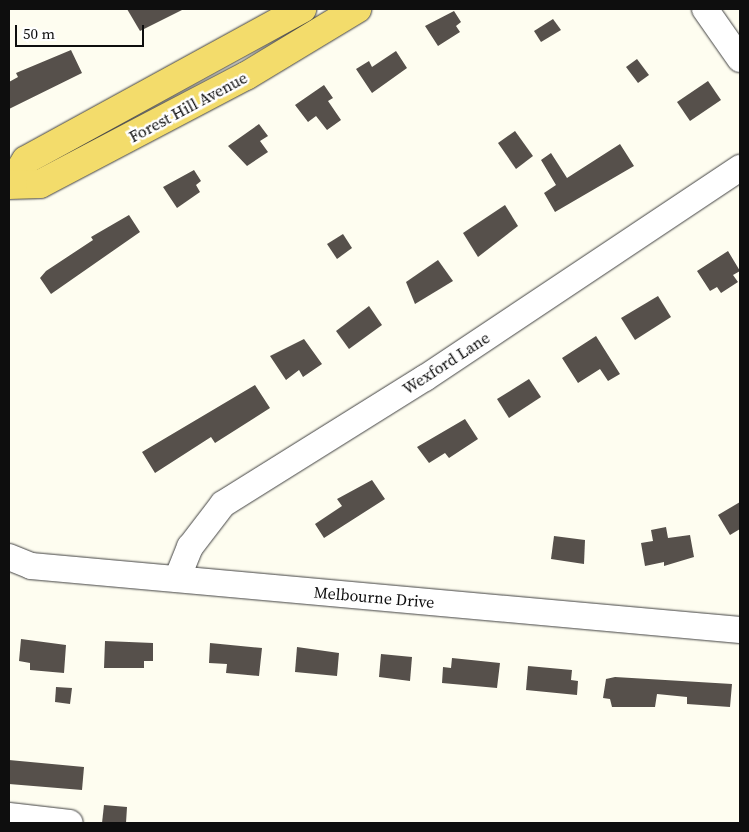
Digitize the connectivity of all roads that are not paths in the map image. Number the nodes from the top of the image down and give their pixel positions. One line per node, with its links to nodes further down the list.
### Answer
1 (302, 9): 6 (main road, Forest Hill Avenue)
2 (357, 9): 6 (main road, Forest Hill Avenue)
3 (705, 9): 4 (street)
4 (740, 59)
5 (740, 168): 8 (street, Wexford Lane)
6 (10, 184)
7 (9, 557): 8 (street, Melbourne Drive)
8 (177, 579): 9 (street, Melbourne Drive)
9 (740, 630)
10 (9, 816): 11 (street)
11 (70, 823)

